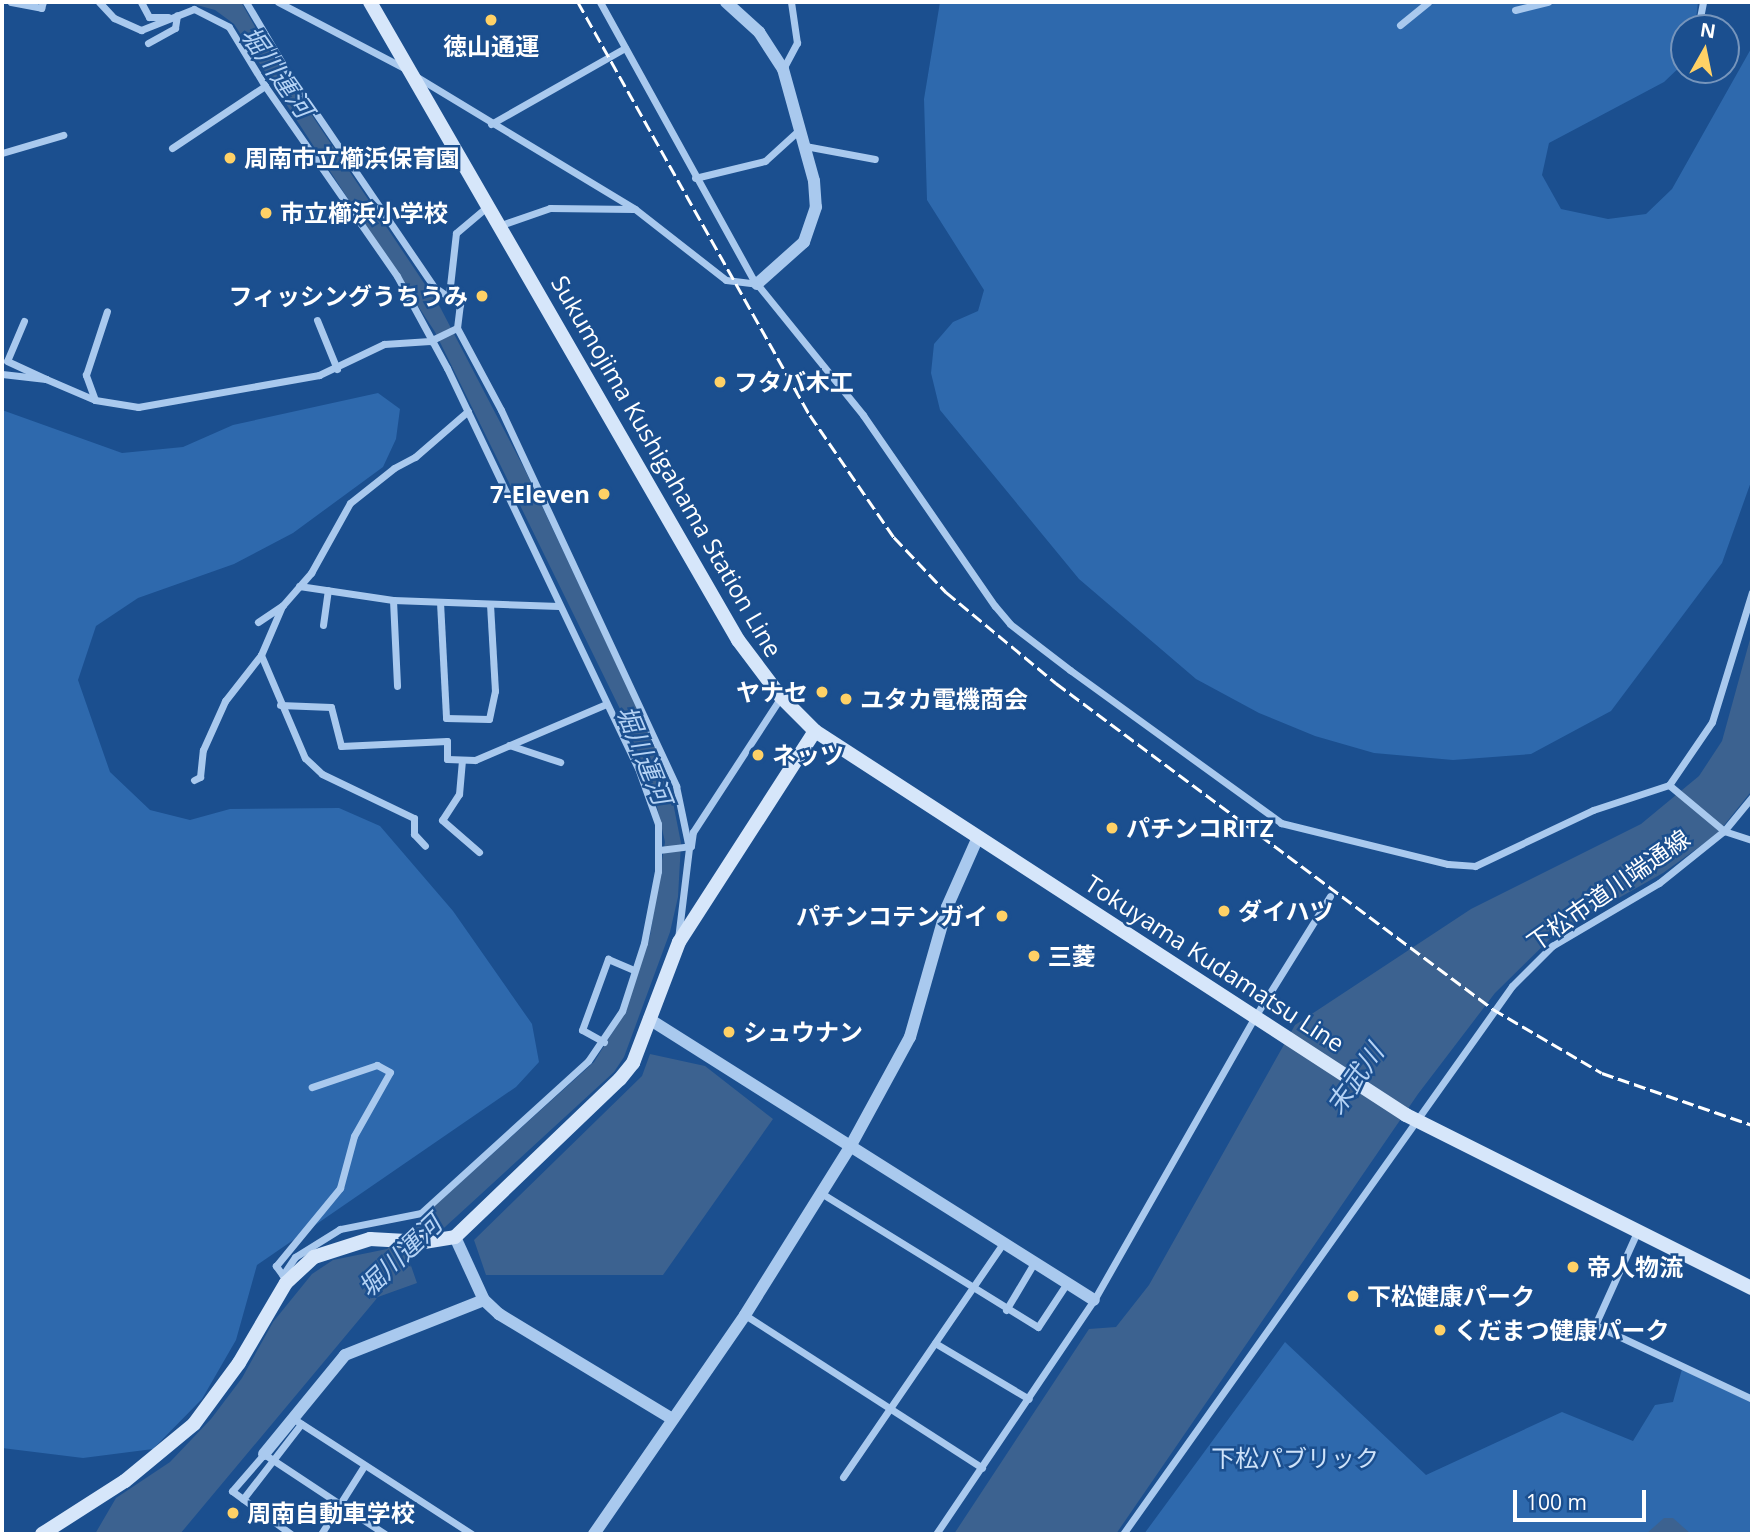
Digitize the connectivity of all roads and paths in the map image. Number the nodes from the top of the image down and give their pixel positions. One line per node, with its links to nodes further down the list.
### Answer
1 (11, 2): 2 (street)
2 (43, 2)
3 (99, 2): 14 (street)
4 (141, 2): 14 (street)
5 (246, 2): 33 (street)
6 (278, 2): 19 (street)
7 (370, 2): 19 (main road, Sukumojima Kushigahama Station Line)
8 (600, 2): 17 (street)
9 (726, 2): 18 (street)
10 (791, 2): 18 (street)
11 (1428, 2): 15 (street)
12 (1548, 2): 13 (street)
13 (1515, 10)
14 (177, 15): 16 (street); 20 (street)
15 (1400, 24)
16 (148, 43)
17 (625, 48): 21 (street); 28 (street)
18 (783, 69): 22 (street)
19 (409, 71): 21 (street); 29 (main road, Sukumojima Kushigahama Station Line)
20 (265, 86): 25 (street); 38 (street)
21 (491, 124): 30 (street)
22 (800, 129): 24 (street); 28 (street)
23 (63, 135): 26 (street)
24 (805, 146): 27 (street); 32 (street)
25 (172, 148)
26 (2, 153)
27 (875, 159)
28 (695, 178): 32 (street)
29 (489, 204): 31 (main road, Sukumojima Kushigahama Station Line); 33 (street)
30 (635, 209): 31 (street); 32 (street)
31 (501, 225): 56 (main road, Sukumojima Kushigahama Station Line)
32 (757, 284): 64 (street)
33 (449, 295): 37 (street)
34 (107, 311): 42 (street)
35 (317, 320): 39 (street)
36 (24, 321): 41 (street)
37 (455, 329): 38 (street); 70 (street)
38 (433, 340): 39 (street); 43 (street)
39 (337, 369): 42 (street)
40 (2, 374): 41 (street)
41 (46, 379): 42 (street)
42 (95, 400)
43 (468, 411): 44 (street); 51 (street)
44 (299, 586): 45 (street); 50 (street)
45 (327, 590): 47 (street); 53 (street)
46 (1752, 592): 64 (street)
47 (393, 600): 48 (street); 55 (street)
48 (440, 603): 49 (street); 49 (street)
49 (489, 604): 51 (street)
50 (283, 605): 52 (street); 54 (street)
51 (559, 606): 57 (street)
52 (258, 622)
53 (323, 625)
54 (261, 655): 58 (street); 63 (street)
55 (397, 686)
56 (780, 697): 59 (main road, Sukumojima Kushigahama Station Line); 70 (street)
57 (606, 704): 60 (street); 71 (street)
58 (280, 705): 61 (street); 69 (street)
59 (815, 731): 67 (main road, Tokuyama Kudamatsu Line); 74 (main road)
60 (509, 744): 61 (street); 62 (street)
61 (462, 760): 72 (street)
62 (560, 762)
63 (194, 780)
64 (1669, 785): 66 (street)
65 (1752, 797): 66 (street, 下松市道川端通線)
66 (1724, 831): 68 (street); 80 (street, 下松市道川端通線)
67 (978, 837): 76 (main road, Tokuyama Kudamatsu Line); 81 (street)
68 (1752, 840)
69 (425, 846)
70 (687, 848): 71 (street); 74 (street)
71 (661, 850): 75 (street)
72 (479, 852)
73 (1330, 896): 76 (street)
74 (679, 942): 77 (main road)
75 (634, 970): 78 (street); 78 (street)
76 (1256, 1015): 80 (main road, Tokuyama Kudamatsu Line); 92 (street)
77 (649, 1018): 81 (street); 84 (main road)
78 (604, 1042): 87 (street)
79 (312, 1087): 87 (street)
80 (1410, 1117): 83 (main road, Tokuyama Kudamatsu Line); 114 (street, 下松市道川端通線)
81 (850, 1147): 82 (street); 85 (street)
82 (821, 1193): 89 (street); 94 (street)
83 (1637, 1232): 90 (main road, Tokuyama Kudamatsu Line); 97 (street)
84 (450, 1239): 87 (main road); 91 (street)
85 (1003, 1244): 86 (street); 89 (street)
86 (1034, 1263): 88 (street); 93 (street)
87 (285, 1279): 107 (main road)
88 (1067, 1283): 92 (street); 93 (street)
89 (972, 1288): 93 (street); 95 (street)
90 (1752, 1288)
91 (484, 1300): 99 (street); 100 (street)
92 (1094, 1300): 96 (street)
93 (1006, 1310)
94 (745, 1315): 98 (street); 99 (street)
95 (935, 1343): 96 (street); 98 (street)
96 (1029, 1399): 103 (street)
97 (1752, 1399)
98 (890, 1408): 103 (street); 104 (street)
99 (671, 1418): 112 (street)
100 (297, 1421): 101 (street); 102 (street)
101 (268, 1457): 105 (street); 105 (street); 106 (street)
102 (364, 1466): 106 (street); 111 (street)
103 (982, 1468): 113 (street)
104 (843, 1477)
105 (243, 1499): 108 (street)
106 (339, 1505): 109 (street); 110 (street)
107 (42, 1534)
108 (291, 1534)
109 (321, 1534)
110 (385, 1534)
111 (472, 1534)
112 (594, 1534)
113 (936, 1534)
114 (1123, 1534)

